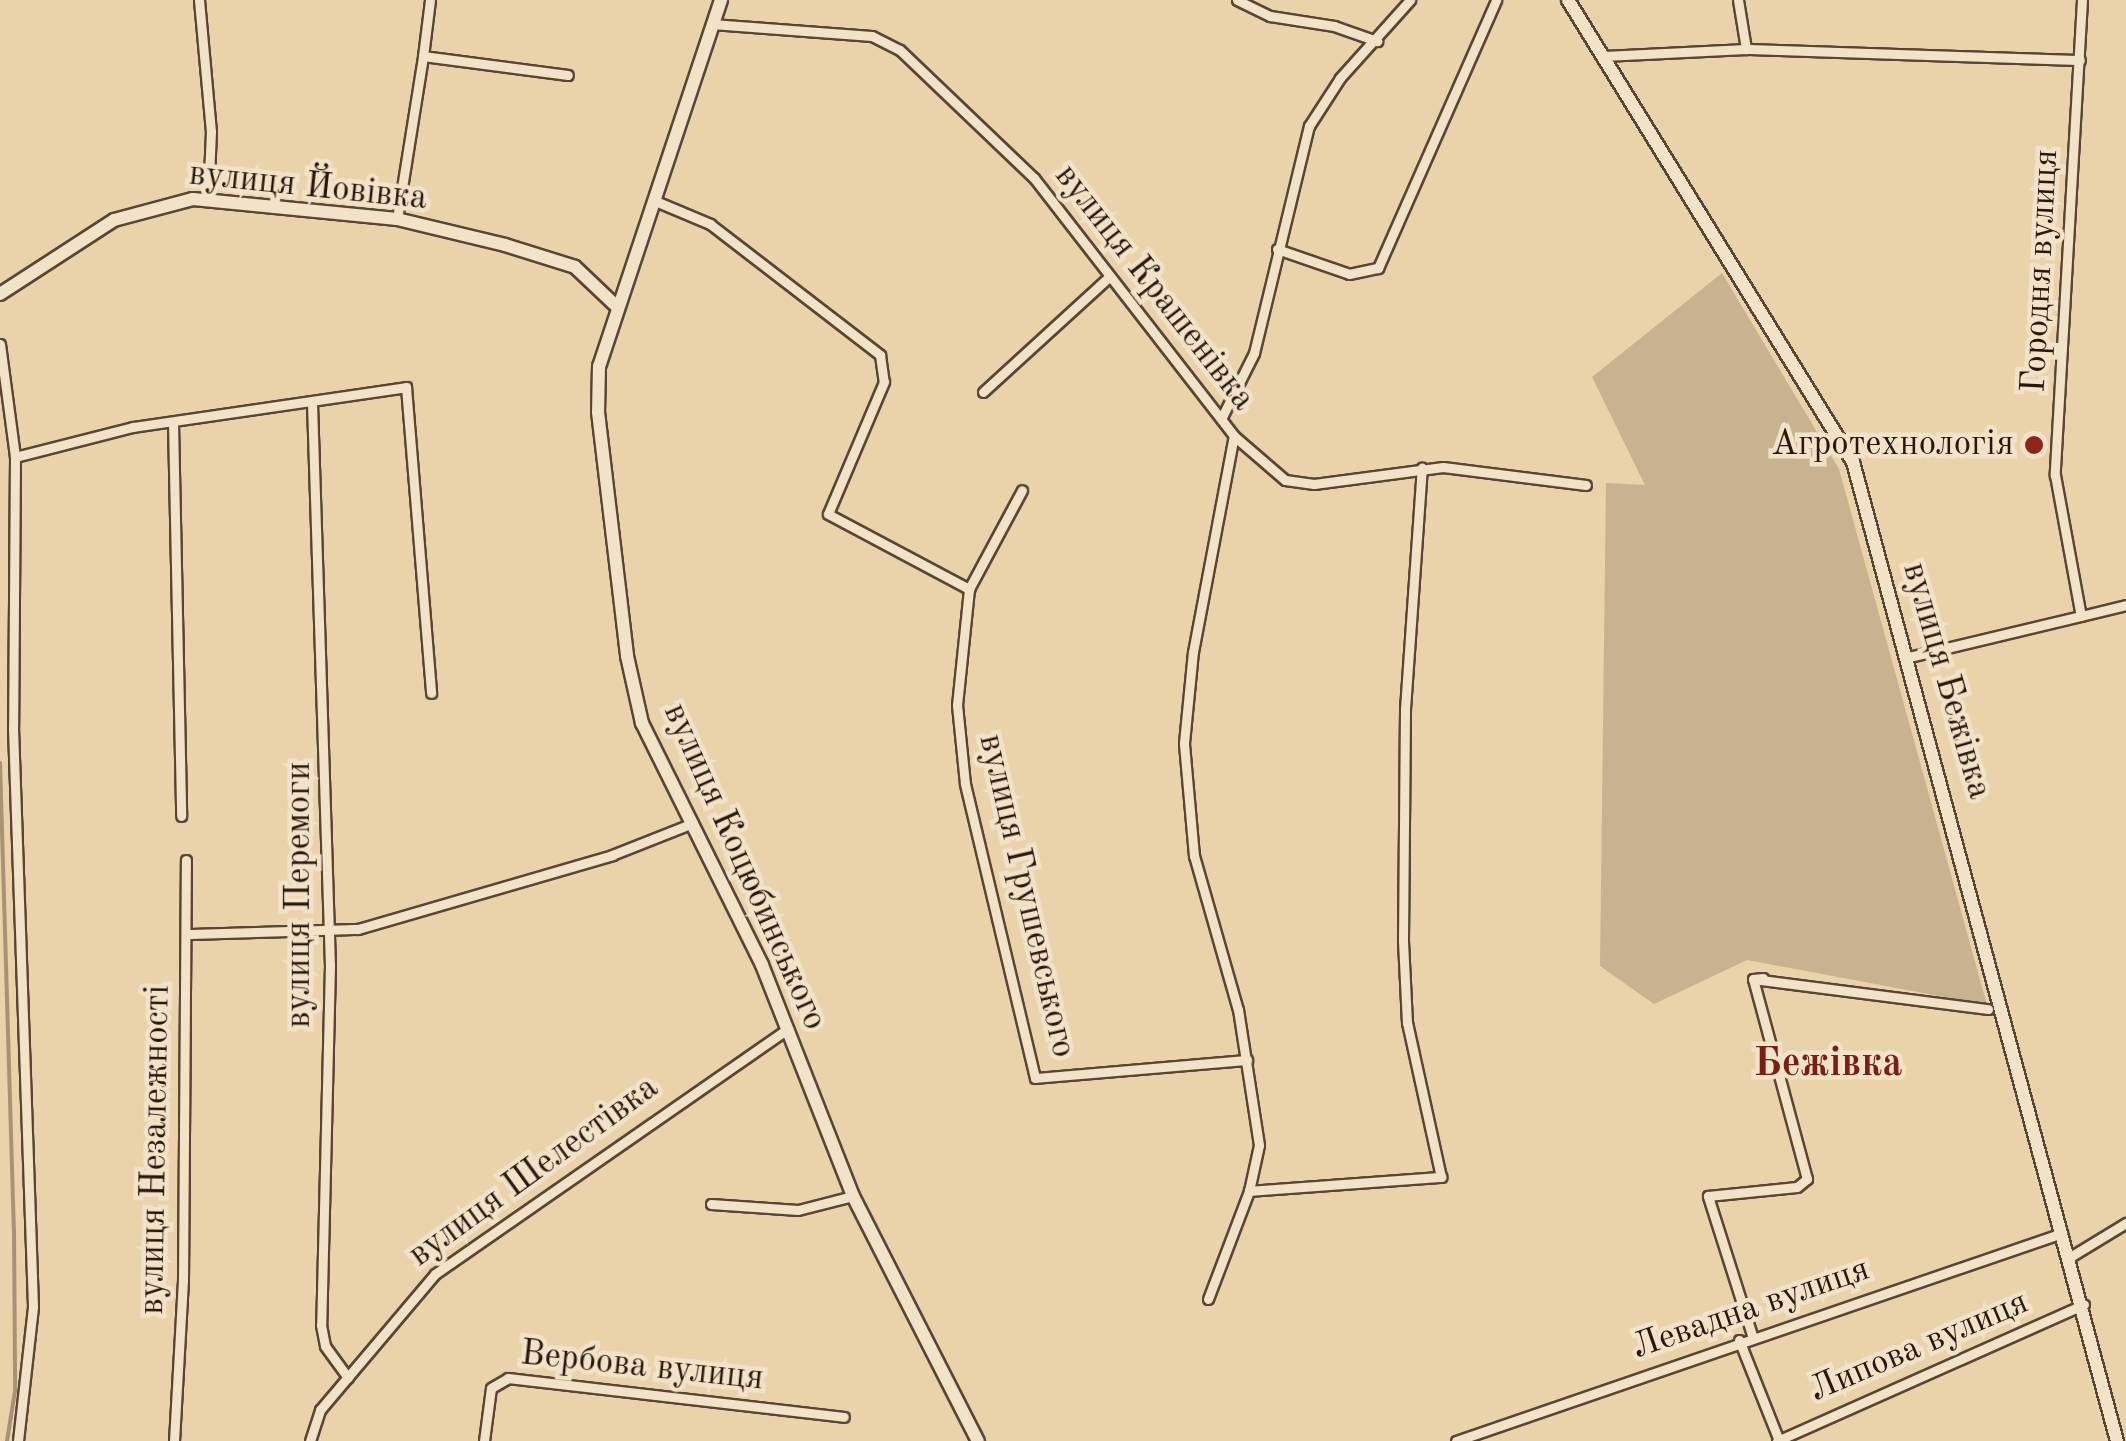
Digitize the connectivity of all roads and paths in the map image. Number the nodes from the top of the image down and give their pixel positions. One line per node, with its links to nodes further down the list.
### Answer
1 (199, 0): 18 (street)
2 (430, 0): 13 (street)
3 (721, 0): 10 (street, вулиця Коцюбинського)
4 (1237, 0): 11 (street)
5 (1410, 0): 11 (street)
6 (1496, 0): 20 (street)
7 (1568, 0): 14 (street, вулиця Бежівка)
8 (1738, 0): 12 (street)
9 (2082, 0): 15 (street, Городня вулиця)
10 (712, 24): 17 (street, вулиця Коцюбинського); 21 (street, вулиця Крашенівка)
11 (1376, 42): 20 (street)
12 (1746, 49): 14 (street); 15 (street)
13 (423, 56): 16 (street); 19 (street)
14 (1604, 56): 37 (street, вулиця Бежівка)
15 (2080, 60): 36 (street, Городня вулиця)
16 (568, 75)
17 (650, 199): 23 (street, вулиця Коцюбинського); 34 (street)
18 (208, 200): 19 (street, вулиця Йовівка); 22 (street, вулиця Йовівка)
19 (396, 219): 23 (street, вулиця Йовівка)
20 (1277, 249): 27 (street)
21 (1109, 276): 25 (street); 27 (street, вулиця Крашенівка)
22 (0, 294)
23 (614, 305): 40 (street, вулиця Коцюбинського)
24 (0, 344): 30 (street)
25 (983, 392)
26 (312, 403): 28 (street); 38 (street); 42 (street, вулиця Перемоги)
27 (1222, 417): 29 (street, вулиця Крашенівка)
28 (172, 422): 30 (street); 39 (street)
29 (1234, 436): 31 (street, вулиця Крашенівка); 46 (street)
30 (15, 457): 60 (street)
31 (1422, 468): 32 (street, вулиця Крашенівка); 47 (street)
32 (1586, 485)
33 (1022, 490): 34 (street)
34 (969, 589): 46 (street, вулиця Грушевського)
35 (2126, 606): 36 (street)
36 (2081, 616): 37 (street)
37 (1908, 657): 51 (street, вулиця Бежівка)
38 (431, 694)
39 (181, 816)
40 (693, 823): 42 (street); 45 (street, вулиця Коцюбинського)
41 (186, 860): 43 (street, вулиця Незалежності)
42 (329, 932): 43 (street); 57 (street, вулиця Перемоги)
43 (187, 934): 61 (street, вулиця Незалежності)
44 (1988, 1009): 55 (street)
45 (788, 1029): 48 (street, вулиця Коцюбинського); 57 (street, вулиця Шелестівка)
46 (1246, 1060): 47 (street)
47 (1249, 1192): 53 (street)
48 (853, 1196): 49 (street); 64 (street, вулиця Коцюбинського)
49 (711, 1204)
50 (2126, 1222): 52 (street)
51 (2065, 1232): 52 (street, вулиця Бежівка); 55 (street, Левадна вулиця)
52 (2070, 1257): 54 (street, вулиця Бежівка)
53 (1208, 1299)
54 (2084, 1304): 59 (street, Липова вулиця); 66 (street, вулиця Бежівка)
55 (1752, 1335): 56 (street, Левадна вулиця)
56 (1739, 1340): 59 (street); 65 (street, Левадна вулиця)
57 (348, 1378): 62 (street, вулиця Шелестівка)
58 (844, 1417): 63 (street, Вербова вулиця)
59 (1778, 1439)
60 (18, 1441)
61 (174, 1441)
62 (310, 1441)
63 (484, 1441)
64 (978, 1441)
65 (1456, 1441)
66 (2117, 1441)

